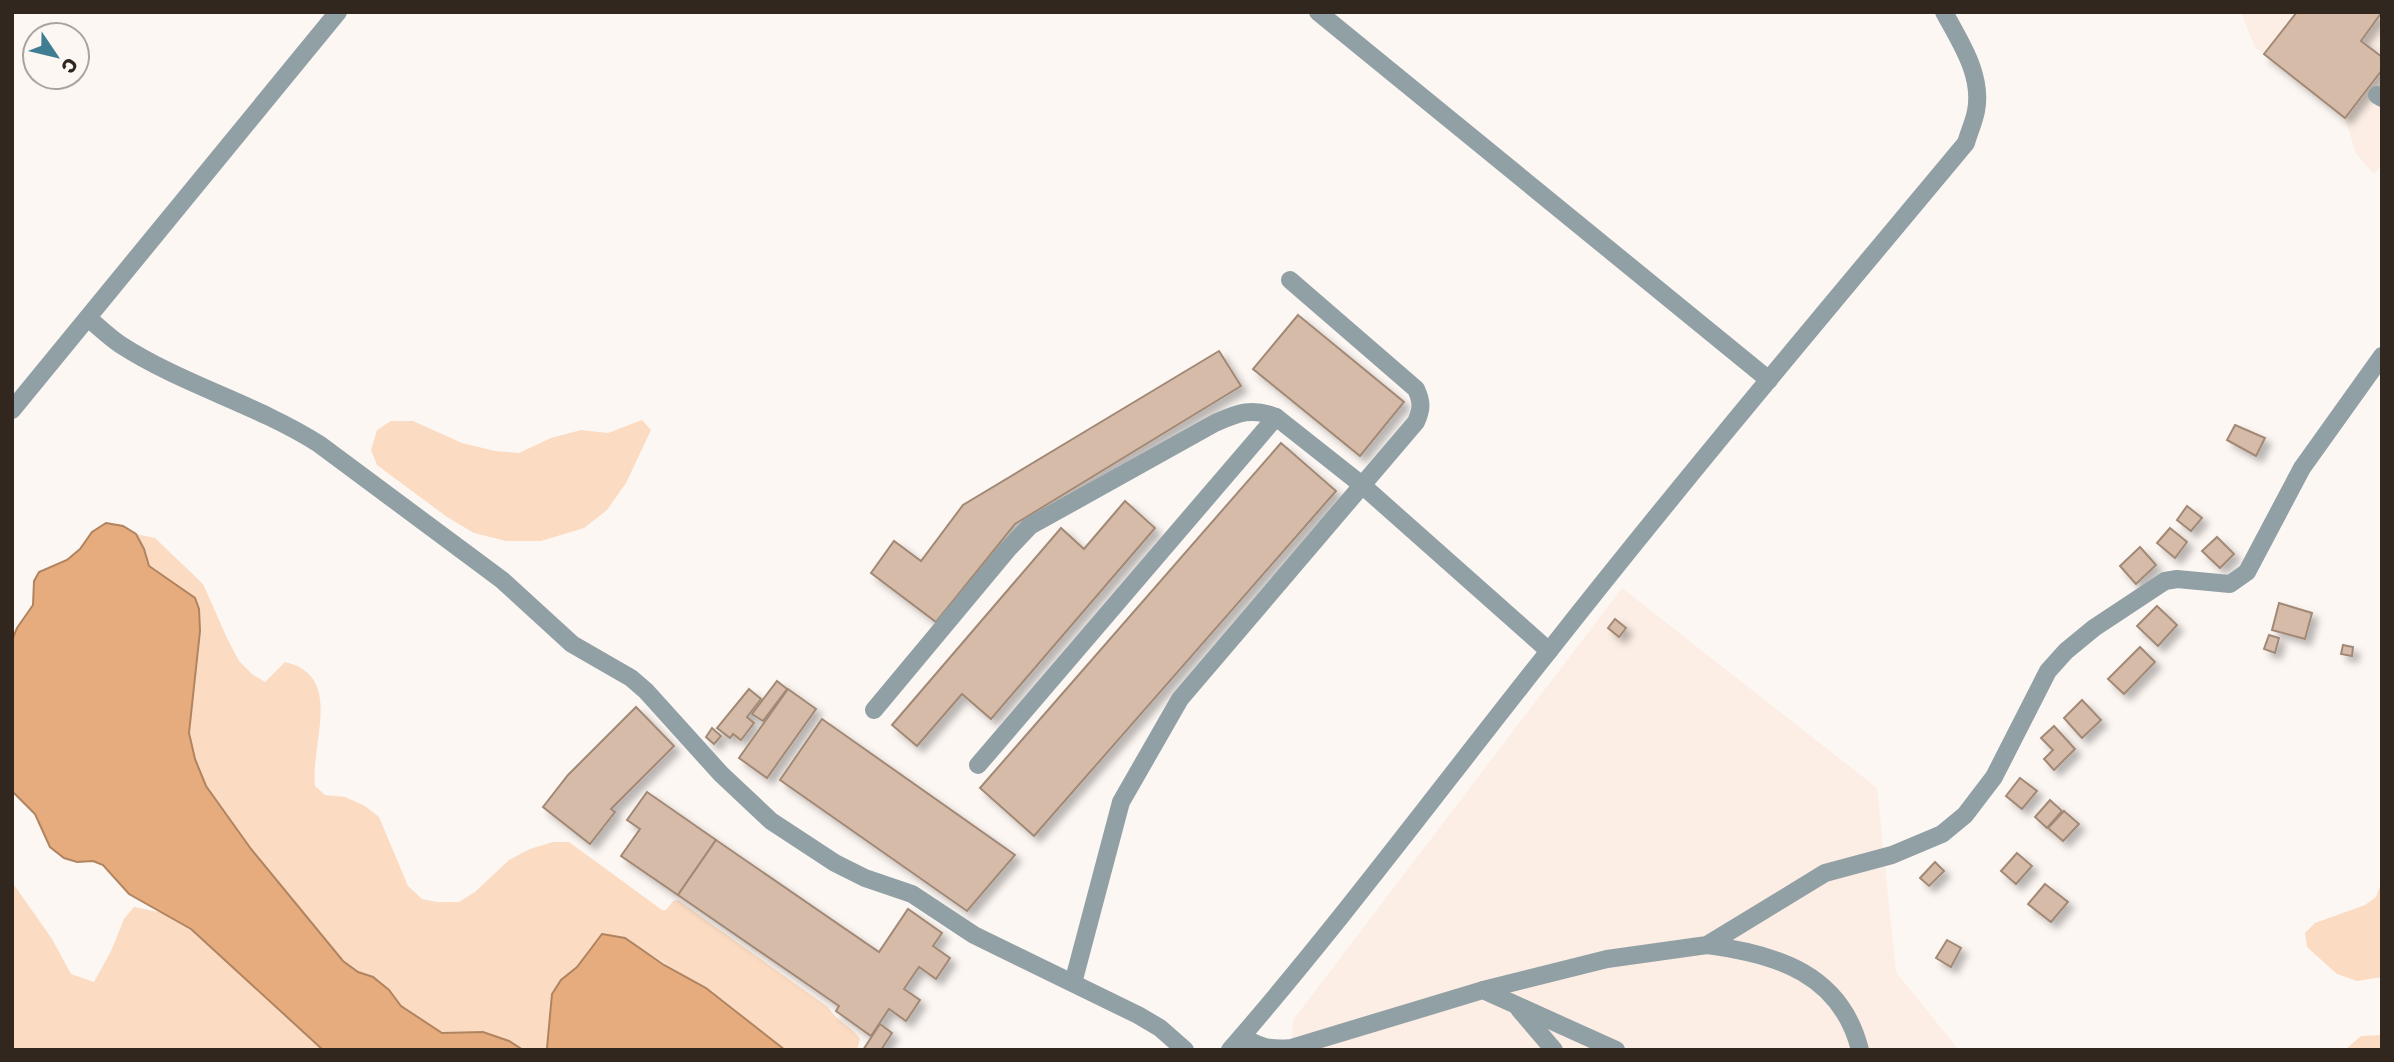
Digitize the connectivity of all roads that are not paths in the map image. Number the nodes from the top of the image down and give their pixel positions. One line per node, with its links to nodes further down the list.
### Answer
1 (338, 12): 5 (lane)
2 (1318, 12): 7 (lane)
3 (1944, 12): 7 (lane)
4 (1290, 280): 10 (lane)
5 (88, 318): 8 (lane); 15 (lane)
6 (2382, 356): 14 (lane)
7 (1769, 380): 11 (lane)
8 (12, 410)
9 (1276, 417): 10 (lane); 12 (lane); 13 (lane)
10 (1362, 485): 11 (lane); 15 (lane)
11 (1549, 651): 18 (lane)
12 (874, 710)
13 (978, 765)
14 (1707, 946): 16 (lane); 23 (lane)
15 (1073, 983): 20 (lane)
16 (1483, 990): 17 (lane); 19 (lane)
17 (1515, 1004): 21 (lane); 22 (lane)
18 (1236, 1043): 19 (lane)
19 (1295, 1049)
20 (1185, 1050)
21 (1554, 1050)
22 (1616, 1050)
23 (1860, 1050)

